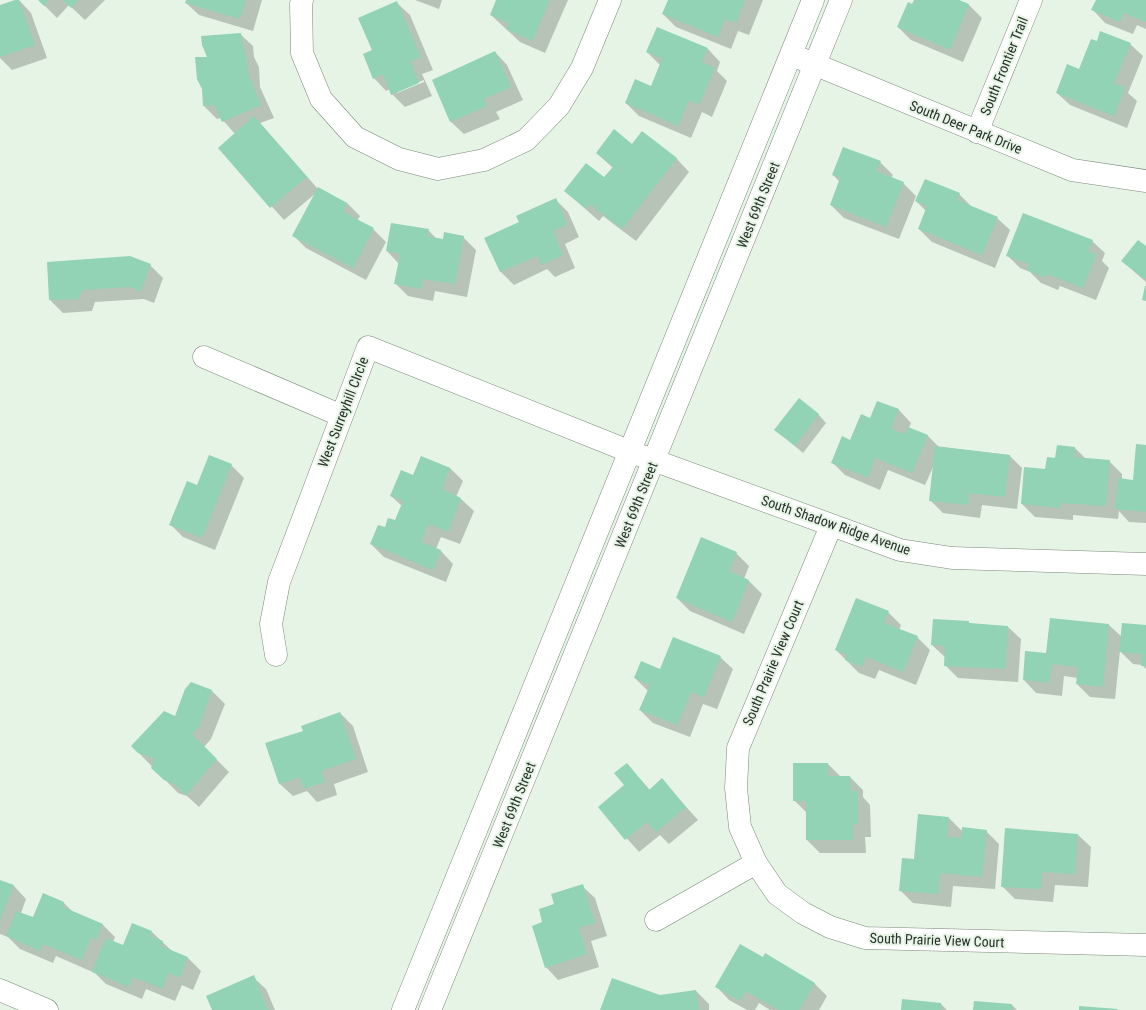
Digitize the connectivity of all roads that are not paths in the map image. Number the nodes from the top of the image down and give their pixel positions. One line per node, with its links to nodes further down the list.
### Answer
1 (302, 0): 2 (street)
2 (610, 0)
3 (813, 0): 6 (street, West 69th Street)
4 (841, 0): 7 (street, West 69th Street)
5 (1031, 0): 8 (street, South Frontier Trail)
6 (792, 54): 7 (street, South Deer Park Drive); 12 (street, West 69th Street)
7 (815, 64): 8 (street, South Deer Park Drive); 13 (street, West 69th Street)
8 (977, 132): 9 (street, South Deer Park Drive)
9 (1146, 181)
10 (204, 357): 11 (street)
11 (342, 416): 12 (street, West Surreyhill CIrcle); 16 (street, West Surreyhill CIrcle)
12 (631, 452): 13 (street, South Shadow Ridge Avenue); 22 (street, West 69th Street)
13 (654, 461): 14 (street, South Shadow Ridge Avenue); 23 (street, West 69th Street)
14 (831, 526): 15 (street, South Shadow Ridge Avenue); 17 (street, South Prairie View Court)
15 (1146, 564)
16 (276, 655)
17 (756, 863): 18 (street); 19 (street, South Prairie View Court)
18 (656, 920)
19 (1146, 946)
20 (0, 990): 21 (street)
21 (47, 1010)
22 (404, 1010)
23 (430, 1010)

